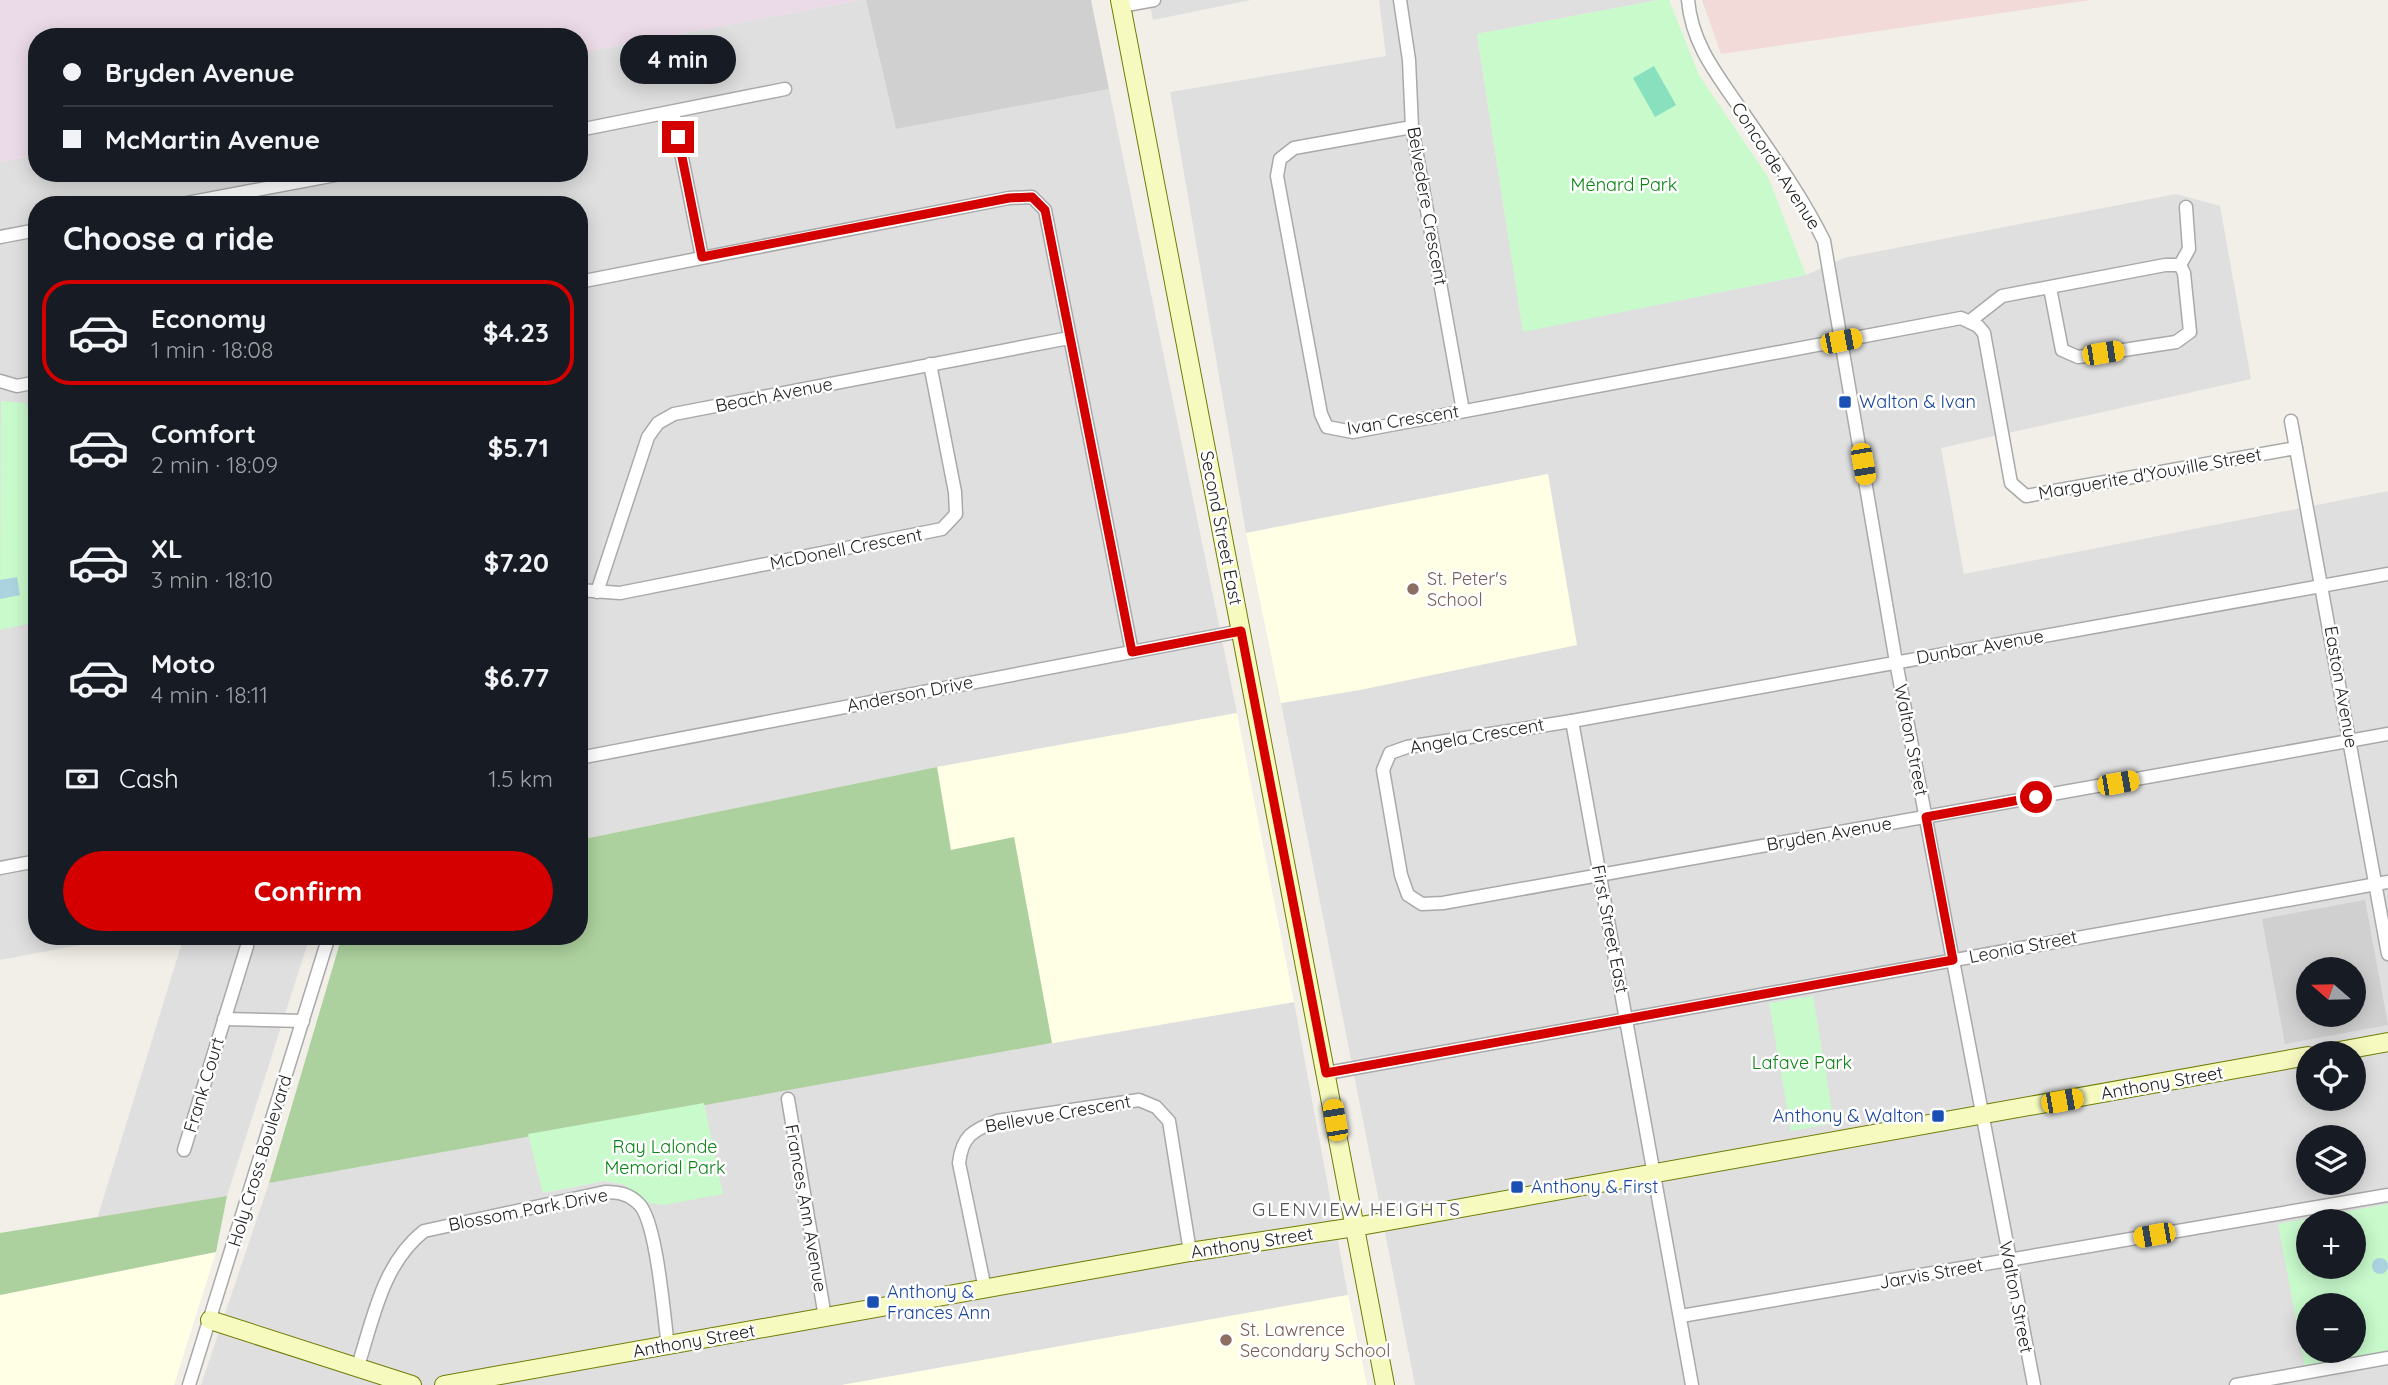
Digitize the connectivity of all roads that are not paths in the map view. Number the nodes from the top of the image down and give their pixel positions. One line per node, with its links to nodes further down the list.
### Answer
1 (1154, 0): 4 (street)
2 (1400, 0): 7 (street, Belvedere Crescent)
3 (1688, 0): 20 (street, Concorde Avenue)
4 (1121, 3): 31 (street, Second Street East)
5 (785, 89): 6 (street)
6 (673, 113): 8 (street); 14 (street)
7 (1412, 127): 24 (street, Belvedere Crescent); 24 (street, Ivan Crescent)
8 (588, 128)
9 (298, 182): 10 (street)
10 (224, 196)
11 (2186, 207): 15 (street)
12 (28, 232): 13 (street)
13 (0, 237)
14 (702, 257): 16 (street); 19 (street)
15 (2180, 265): 17 (street); 17 (street)
16 (588, 280)
17 (2050, 288): 18 (street)
18 (1970, 321): 20 (street); 26 (street, Marguerite d'Youville Street)
19 (1069, 338): 21 (street, Beach Avenue); 32 (street)
20 (1841, 341): 24 (street, Ivan Crescent); 33 (street, Walton Street)
21 (929, 365): 30 (street, Beach Avenue); 30 (street, McDonell Crescent)
22 (0, 381): 23 (street)
23 (28, 384)
24 (1463, 411)
25 (2291, 421): 26 (street, Easton Avenue)
26 (2296, 448): 28 (street, Easton Avenue)
27 (2388, 574): 28 (street, Dunbar Avenue)
28 (2323, 586): 33 (street, Dunbar Avenue); 36 (street, Easton Avenue)
29 (588, 591): 30 (street, McDonell Crescent)
30 (597, 592)
31 (1241, 631): 32 (street, Anderson Drive); 53 (street, Second Street East)
32 (1132, 652): 37 (street, Anderson Drive)
33 (1896, 662): 34 (street, Dunbar Avenue); 38 (street, Walton Street)
34 (1572, 720): 41 (street, First Street East); 41 (street, Angela Crescent)
35 (2388, 734): 36 (street, Bryden Avenue)
36 (2350, 741): 38 (street, Bryden Avenue); 42 (street, Easton Avenue)
37 (588, 756)
38 (1926, 817): 41 (street, Bryden Avenue); 46 (street, Walton Street)
39 (28, 863): 40 (street)
40 (0, 868)
41 (1600, 875): 48 (street, First Street East)
42 (2382, 883): 45 (street, Easton Avenue); 46 (street, Leonia Street)
43 (327, 945): 49 (street, Holy Cross Boulevard)
44 (247, 946): 47 (street, Frank Court)
45 (2388, 954)
46 (1953, 960): 48 (street, Leonia Street); 55 (street, Walton Street)
47 (225, 1019): 49 (street); 56 (street, Frank Court)
48 (1627, 1019): 53 (street, Leonia Street); 57 (street, First Street East)
49 (303, 1021): 65 (street, Holy Cross Boulevard)
50 (2388, 1042): 51 (street)
51 (2366, 1046)
52 (2296, 1058): 55 (street, Anthony Street)
53 (1326, 1073): 59 (street, Second Street East)
54 (788, 1099): 64 (street, Frances Ann Avenue)
55 (1980, 1115): 57 (street, Anthony Street); 61 (street, Walton Street)
56 (184, 1150)
57 (1655, 1173): 59 (street, Anthony Street); 63 (street, First Street East)
58 (2388, 1195): 61 (street, Jarvis Street)
59 (1355, 1227): 60 (street, Anthony Street); 72 (street, Second Street East)
60 (1190, 1252): 62 (street, Anthony Street); 62 (street, Bellevue Crescent)
61 (2009, 1261): 63 (street, Jarvis Street); 74 (street, Walton Street)
62 (985, 1289): 64 (street, Anthony Street)
63 (1681, 1316): 73 (street, First Street East)
64 (825, 1317): 66 (street, Anthony Street)
65 (210, 1320): 68 (street); 69 (street, Holy Cross Boulevard)
66 (668, 1346): 68 (street, Blossom Park Drive); 71 (street, Anthony Street)
67 (2388, 1358): 75 (street)
68 (357, 1369): 70 (street)
69 (189, 1385)
70 (412, 1385)
71 (444, 1385)
72 (1385, 1385)
73 (1692, 1385)
74 (2034, 1385)
75 (2236, 1385)

